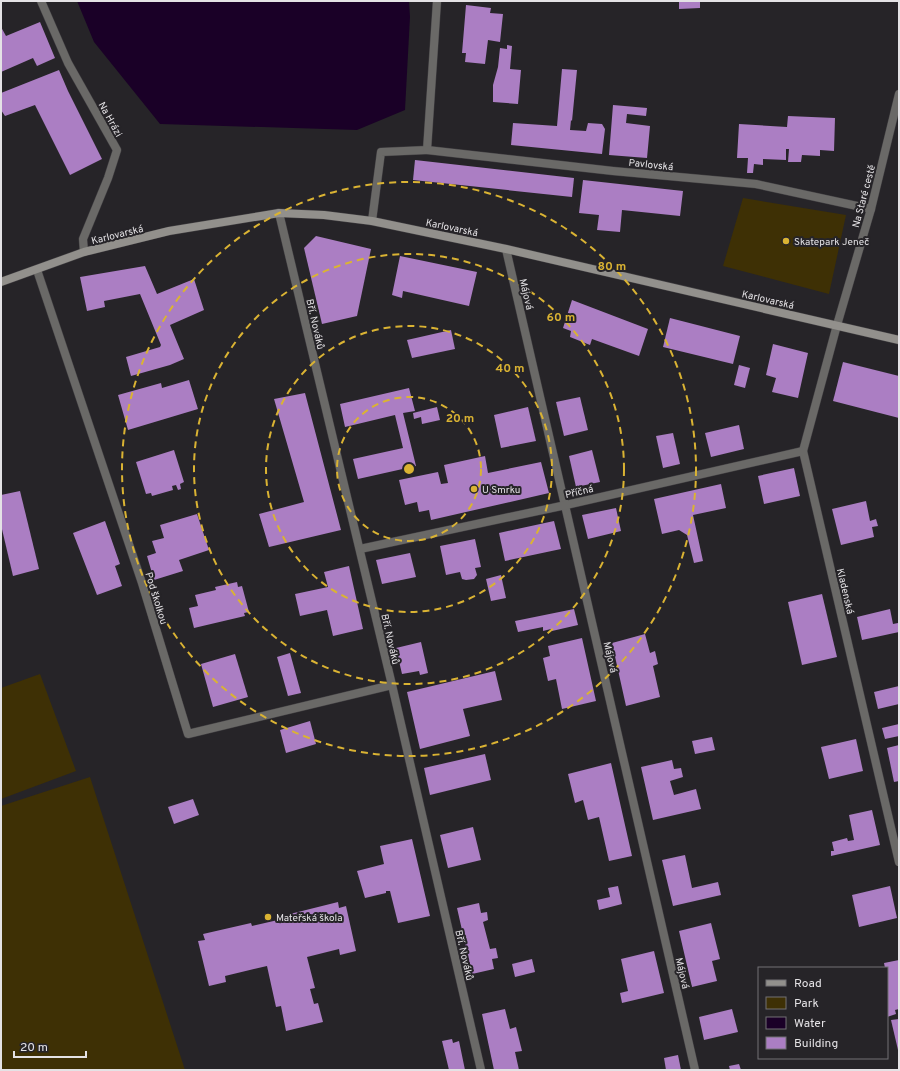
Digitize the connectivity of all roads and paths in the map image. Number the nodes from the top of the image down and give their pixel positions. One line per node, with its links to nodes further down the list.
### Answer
1 (41, 1): 9 (street, Na Hrázi)
2 (437, 1): 4 (street)
3 (899, 94): 5 (street, Na Staré cestě)
4 (427, 150): 5 (street, Pavlovská); 7 (street, Pavlovská)
5 (871, 209): 12 (street, Na Staré cestě)
6 (279, 213): 7 (main road, Karlovarská); 9 (main road, Karlovarská); 16 (street, Bří. Nováků)
7 (372, 221): 8 (main road, Karlovarská)
8 (506, 249): 12 (main road, Karlovarská); 15 (street, Májová)
9 (84, 252): 10 (main road, Karlovarská)
10 (37, 270): 11 (main road, Karlovarská); 17 (street, Pod školkou)
11 (1, 282)
12 (837, 325): 13 (main road, Karlovarská); 14 (street, Kladenská)
13 (899, 340)
14 (803, 451): 15 (street, Příčná); 18 (street, Kladenská)
15 (566, 504): 16 (street, Příčná); 20 (street, Májová)
16 (360, 549): 17 (street, Bří. Nováků)
17 (392, 685): 19 (street, Bří. Nováků)
18 (899, 862)
19 (481, 1070)
20 (695, 1070)

